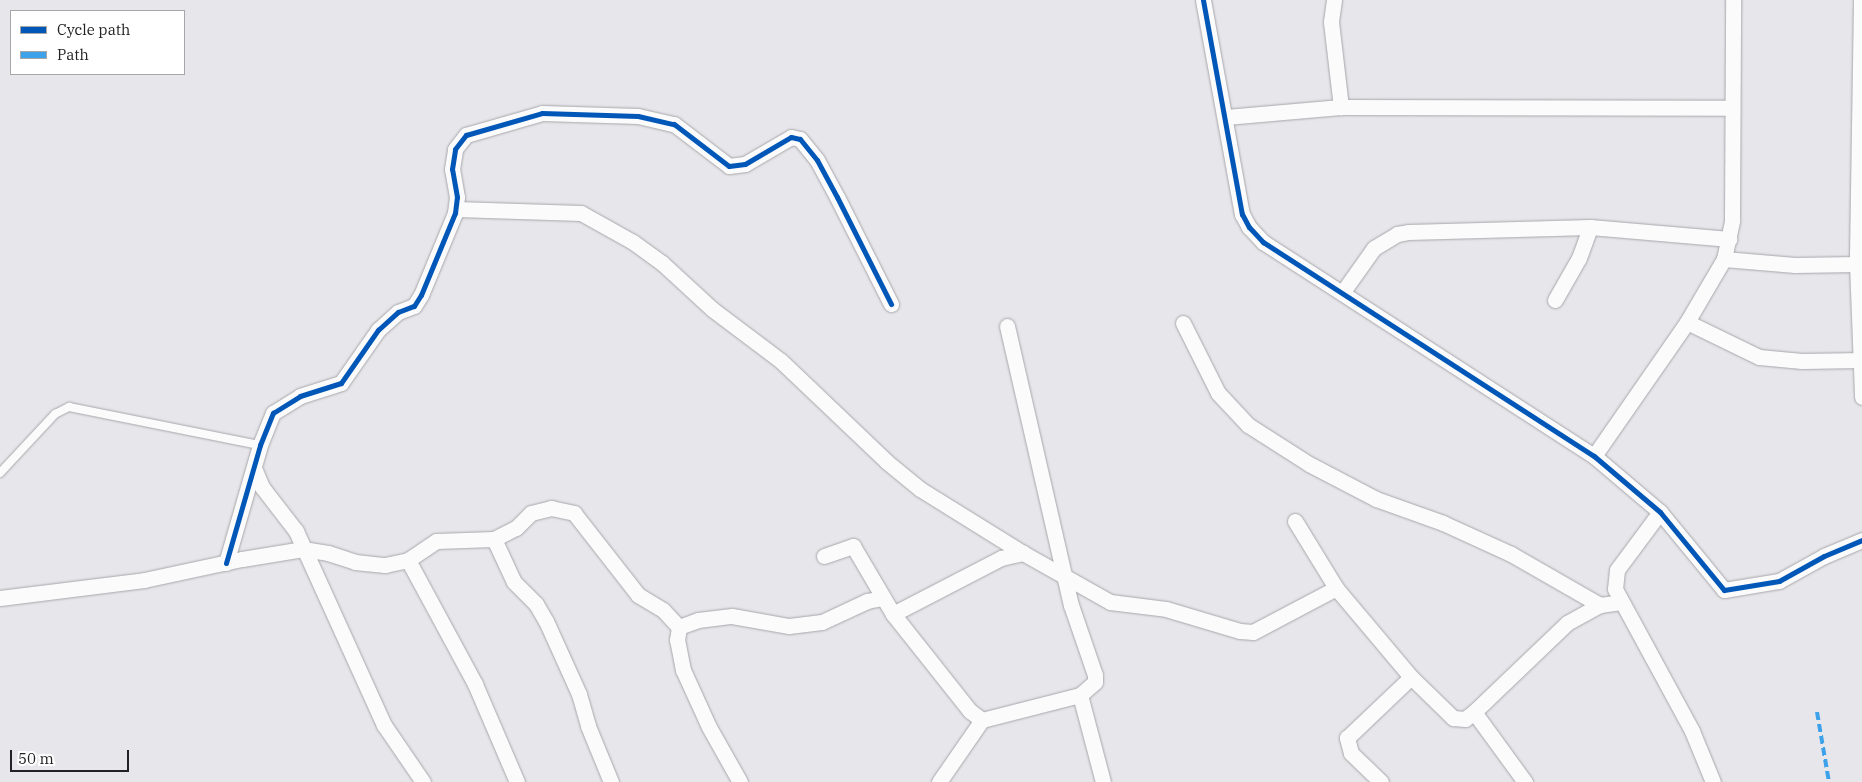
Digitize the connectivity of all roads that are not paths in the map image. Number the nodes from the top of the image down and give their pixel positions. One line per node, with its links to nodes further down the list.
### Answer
1 (1203, 0): 7 (street)
2 (1334, 0): 5 (street)
3 (1733, 0): 6 (street)
4 (1862, 2): 11 (street)
5 (1341, 107): 6 (street); 7 (street)
6 (1731, 108): 10 (street)
7 (1226, 117): 14 (street)
8 (456, 209): 16 (street); 22 (street); 31 (street)
9 (1590, 227): 10 (street); 14 (street); 15 (street)
10 (1729, 239): 12 (street)
11 (1860, 241): 13 (street)
12 (1724, 259): 13 (street); 17 (street)
13 (1858, 264): 20 (street)
14 (1342, 293): 23 (street)
15 (1555, 300)
16 (890, 304)
17 (1688, 322): 20 (street); 23 (street)
18 (1183, 323): 40 (street)
19 (1007, 326): 35 (street)
20 (1862, 360): 21 (street)
21 (1862, 397)
22 (260, 445): 24 (street); 25 (lane)
23 (1594, 456): 26 (street)
24 (254, 468): 30 (street); 34 (street)
25 (0, 474)
26 (1660, 512): 29 (street); 39 (street)
27 (1295, 522): 36 (street)
28 (494, 539): 33 (street); 42 (street); 49 (street)
29 (1862, 540)
30 (303, 549): 33 (street); 34 (street); 47 (street)
31 (1023, 553): 35 (street); 41 (street)
32 (824, 556): 38 (street)
33 (408, 560): 48 (street)
34 (226, 563): 37 (street)
35 (1064, 576): 36 (street); 44 (street)
36 (1336, 588): 43 (street)
37 (0, 598)
38 (882, 598): 41 (street); 42 (street)
39 (1621, 602): 40 (street); 55 (street)
40 (1600, 605): 45 (street)
41 (893, 614): 46 (street)
42 (679, 627): 50 (street)
43 (1411, 677): 45 (street); 53 (street)
44 (1080, 694): 46 (street); 52 (street)
45 (1474, 712): 54 (street)
46 (982, 720): 51 (street)
47 (423, 782)
48 (517, 782)
49 (611, 782)
50 (740, 782)
51 (939, 782)
52 (1103, 782)
53 (1381, 782)
54 (1525, 782)
55 (1713, 782)

